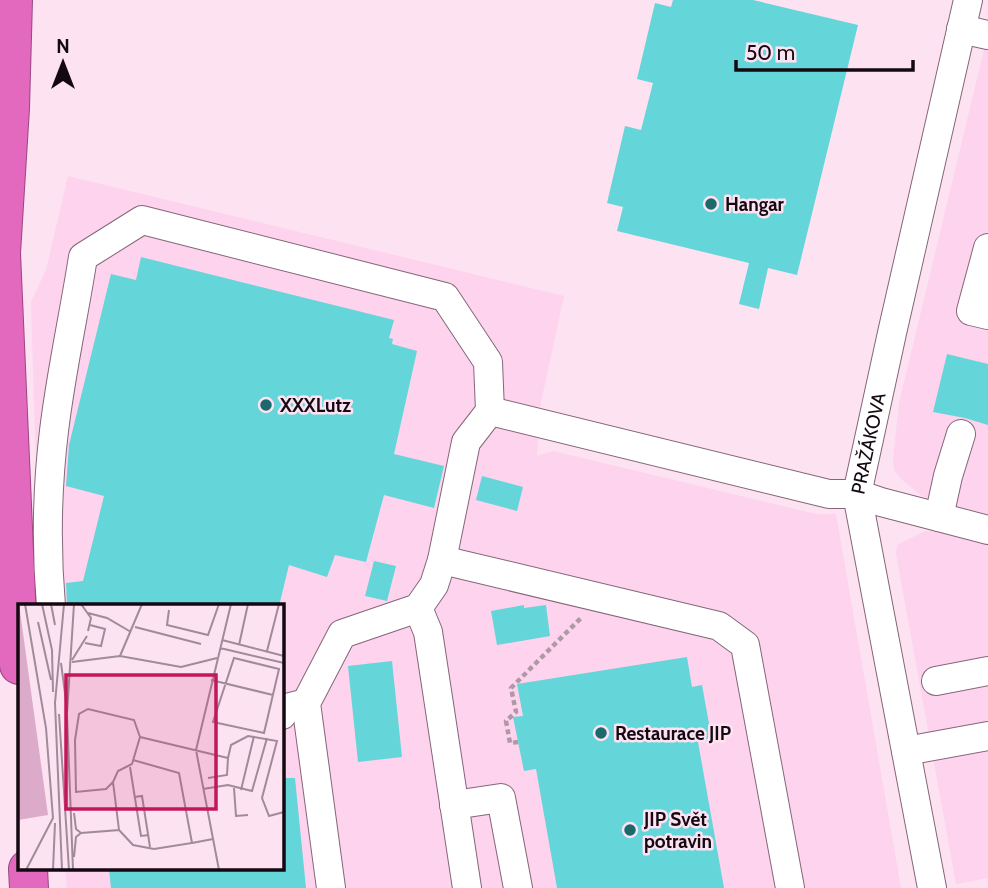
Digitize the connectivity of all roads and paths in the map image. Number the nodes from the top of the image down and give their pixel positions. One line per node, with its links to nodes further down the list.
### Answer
1 (13, 0): 6 (highway)
2 (31, 0): 6 (street)
3 (968, 0): 4 (street, PRAŽÁKOVA)
4 (961, 29): 5 (street); 12 (street, PRAŽÁKOVA)
5 (988, 35)
6 (10, 108): 8 (highway)
7 (988, 248): 9 (street)
8 (1, 253): 19 (highway)
9 (988, 315)
10 (490, 411): 12 (street); 15 (street); 17 (street)
11 (961, 434): 13 (street)
12 (857, 494): 13 (street); 25 (street, PRAŽÁKOVA)
13 (939, 517): 14 (street)
14 (988, 530)
15 (442, 560): 16 (street); 18 (street)
16 (591, 596): 24 (path); 34 (street)
17 (51, 604)
18 (418, 608): 22 (street); 26 (street)
19 (18, 642)
20 (988, 671): 21 (street)
21 (936, 681)
22 (294, 709): 31 (street)
23 (988, 736): 25 (street)
24 (518, 742)
25 (906, 751): 35 (street, PRAŽÁKOVA)
26 (454, 805): 32 (street); 33 (street)
27 (31, 870): 29 (highway)
28 (32, 870): 30 (street)
29 (29, 888)
30 (41, 888)
31 (331, 888)
32 (467, 888)
33 (518, 888)
34 (790, 888)
35 (932, 888)

